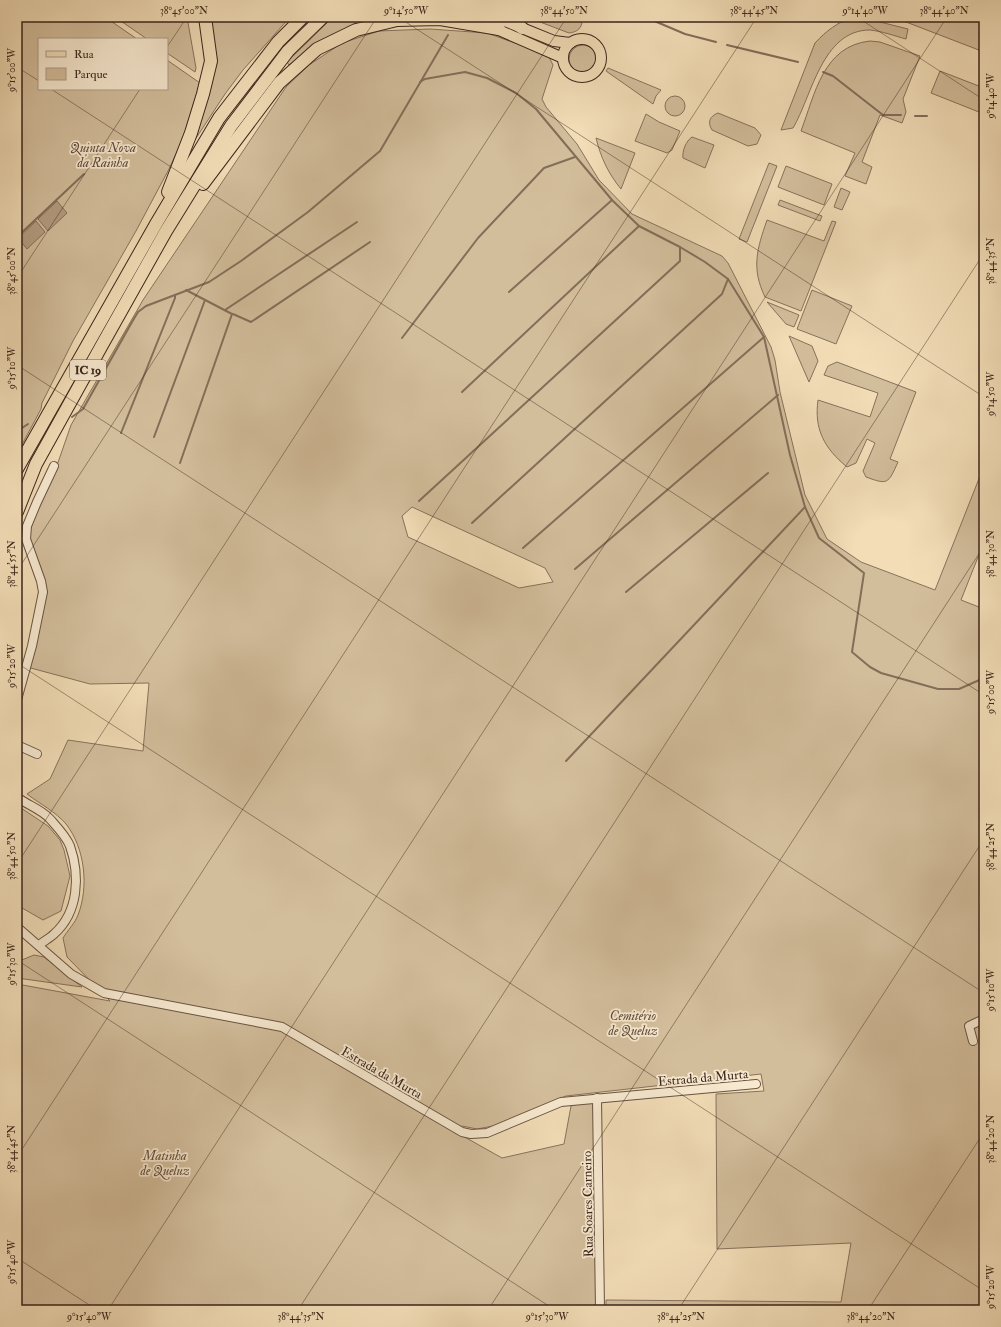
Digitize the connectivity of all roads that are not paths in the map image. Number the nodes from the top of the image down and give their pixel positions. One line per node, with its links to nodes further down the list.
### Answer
1 (204, 17): 11 (highway)
2 (303, 17): 11 (highway, IC 19)
3 (323, 17): 12 (highway, IC 19)
4 (469, 17): 8 (main road)
5 (495, 17): 7 (main road)
6 (507, 17): 7 (highway)
7 (522, 28): 9 (main road)
8 (499, 29): 10 (main road); 12 (highway)
9 (570, 43): 10 (main road); 10 (main road)
10 (563, 58)
11 (156, 224): 13 (highway, IC 19)
12 (166, 231): 16 (highway, IC 19)
13 (20, 464): 15 (highway, IC 19)
14 (54, 466): 17 (street)
15 (17, 475)
16 (17, 512)
17 (17, 700)
18 (17, 745): 19 (street)
19 (37, 754)
20 (17, 797): 22 (street)
21 (17, 926): 22 (street, Estrada da Murta)
22 (39, 945): 26 (street, Estrada da Murta)
23 (984, 1019): 24 (street)
24 (973, 1041)
25 (756, 1084): 26 (street, Estrada da Murta)
26 (597, 1098): 27 (street, Rua Soares Carneiro)
27 (600, 1310)

